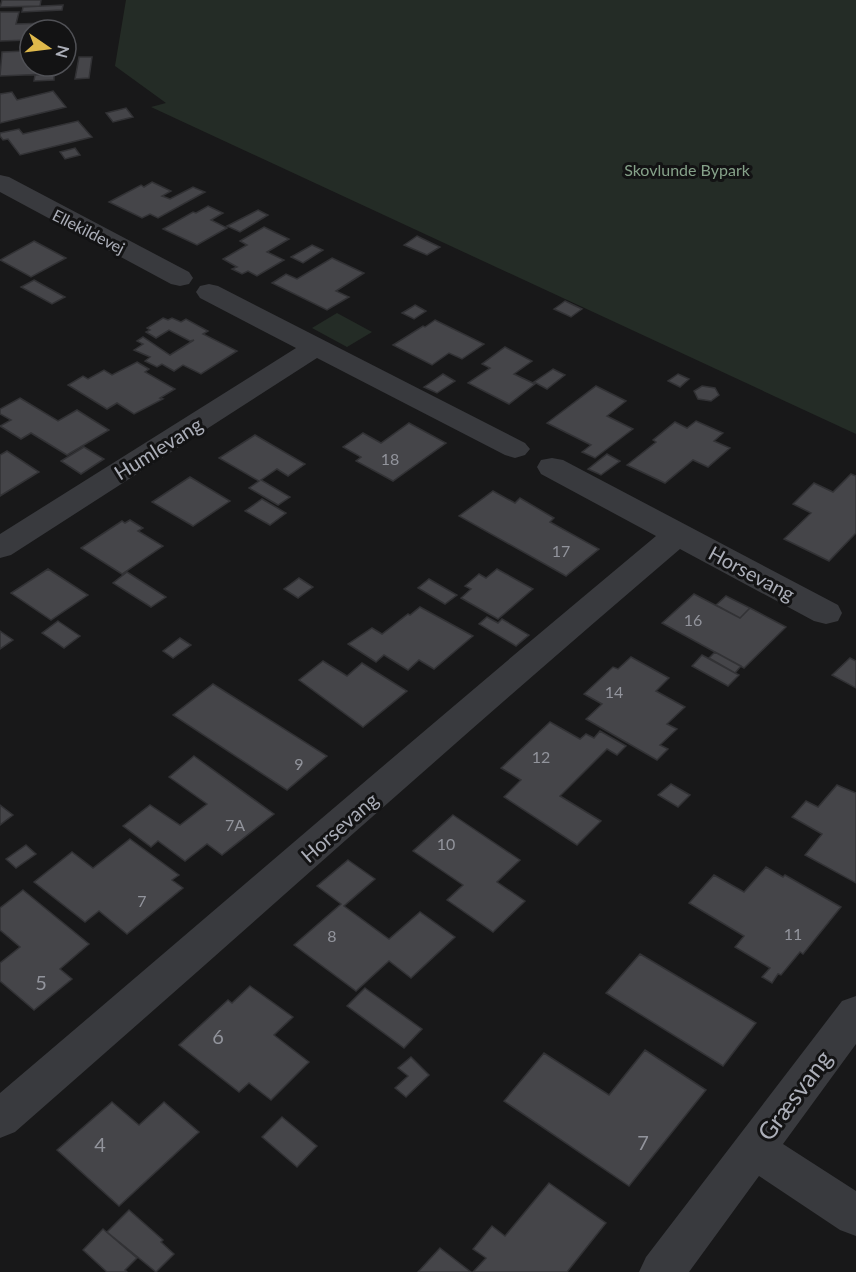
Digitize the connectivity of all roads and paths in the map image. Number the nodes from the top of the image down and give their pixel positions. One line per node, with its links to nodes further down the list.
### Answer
1 (0, 182): 2 (street, Ellekildevej)
2 (27, 199): 3 (street); 4 (street, Ellekildevej)
3 (0, 213)
4 (180, 278)
5 (209, 292): 6 (street)
6 (316, 347): 7 (street); 10 (street, Humlevang)
7 (515, 449)
8 (552, 467): 9 (street, Horsevang)
9 (678, 534): 11 (street, Horsevang); 13 (street, Horsevang)
10 (0, 548)
11 (826, 613)
12 (856, 1013): 14 (street, Græsvang)
13 (0, 1119)
14 (754, 1149): 15 (street, Græsvang); 16 (street, Græsvang)
15 (856, 1216)
16 (662, 1272)

